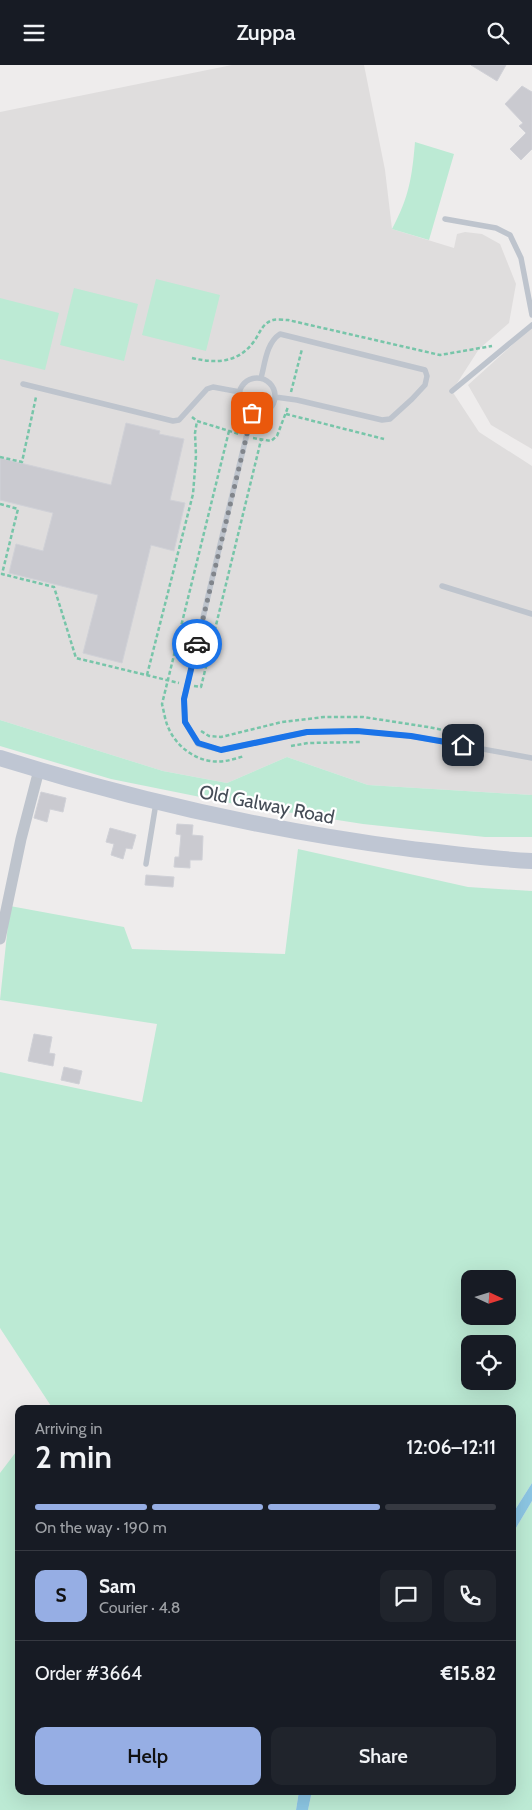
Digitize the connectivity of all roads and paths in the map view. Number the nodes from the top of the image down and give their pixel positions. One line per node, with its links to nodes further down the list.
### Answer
1 (445, 219): 2 (lane)
2 (532, 315)
3 (308, 323): 5 (path)
4 (532, 325): 9 (lane)
5 (304, 339): 6 (lane); 12 (path); 12 (lane)
6 (261, 378): 10 (lane); 11 (lane)
7 (23, 384): 8 (lane)
8 (38, 388): 13 (lane); 21 (path)
9 (452, 391)
10 (240, 392): 13 (lane); 14 (lane)
11 (275, 397): 12 (lane); 14 (lane)
12 (290, 399): 15 (path)
13 (186, 413): 16 (path)
14 (252, 413): 18 (lane)
15 (286, 414): 19 (path); 20 (path)
16 (197, 421): 17 (path); 25 (path)
17 (230, 431): 18 (path); 26 (path)
18 (246, 437): 20 (path); 27 (lane)
19 (384, 439)
20 (260, 440): 27 (path)
21 (0, 457)
22 (0, 504): 25 (path)
23 (442, 587): 24 (lane)
24 (532, 614)
25 (147, 675): 26 (path)
26 (167, 681): 27 (path); 30 (path)
27 (188, 685): 32 (lane)
28 (362, 742): 29 (path)
29 (288, 747)
30 (250, 754)
31 (0, 758): 33 (main road, Old Galway Road)
32 (532, 758)
33 (39, 769): 34 (main road, Old Galway Road); 37 (street)
34 (157, 801): 35 (main road, Old Galway Road); 36 (lane)
35 (532, 861)
36 (146, 864)
37 (0, 939)

